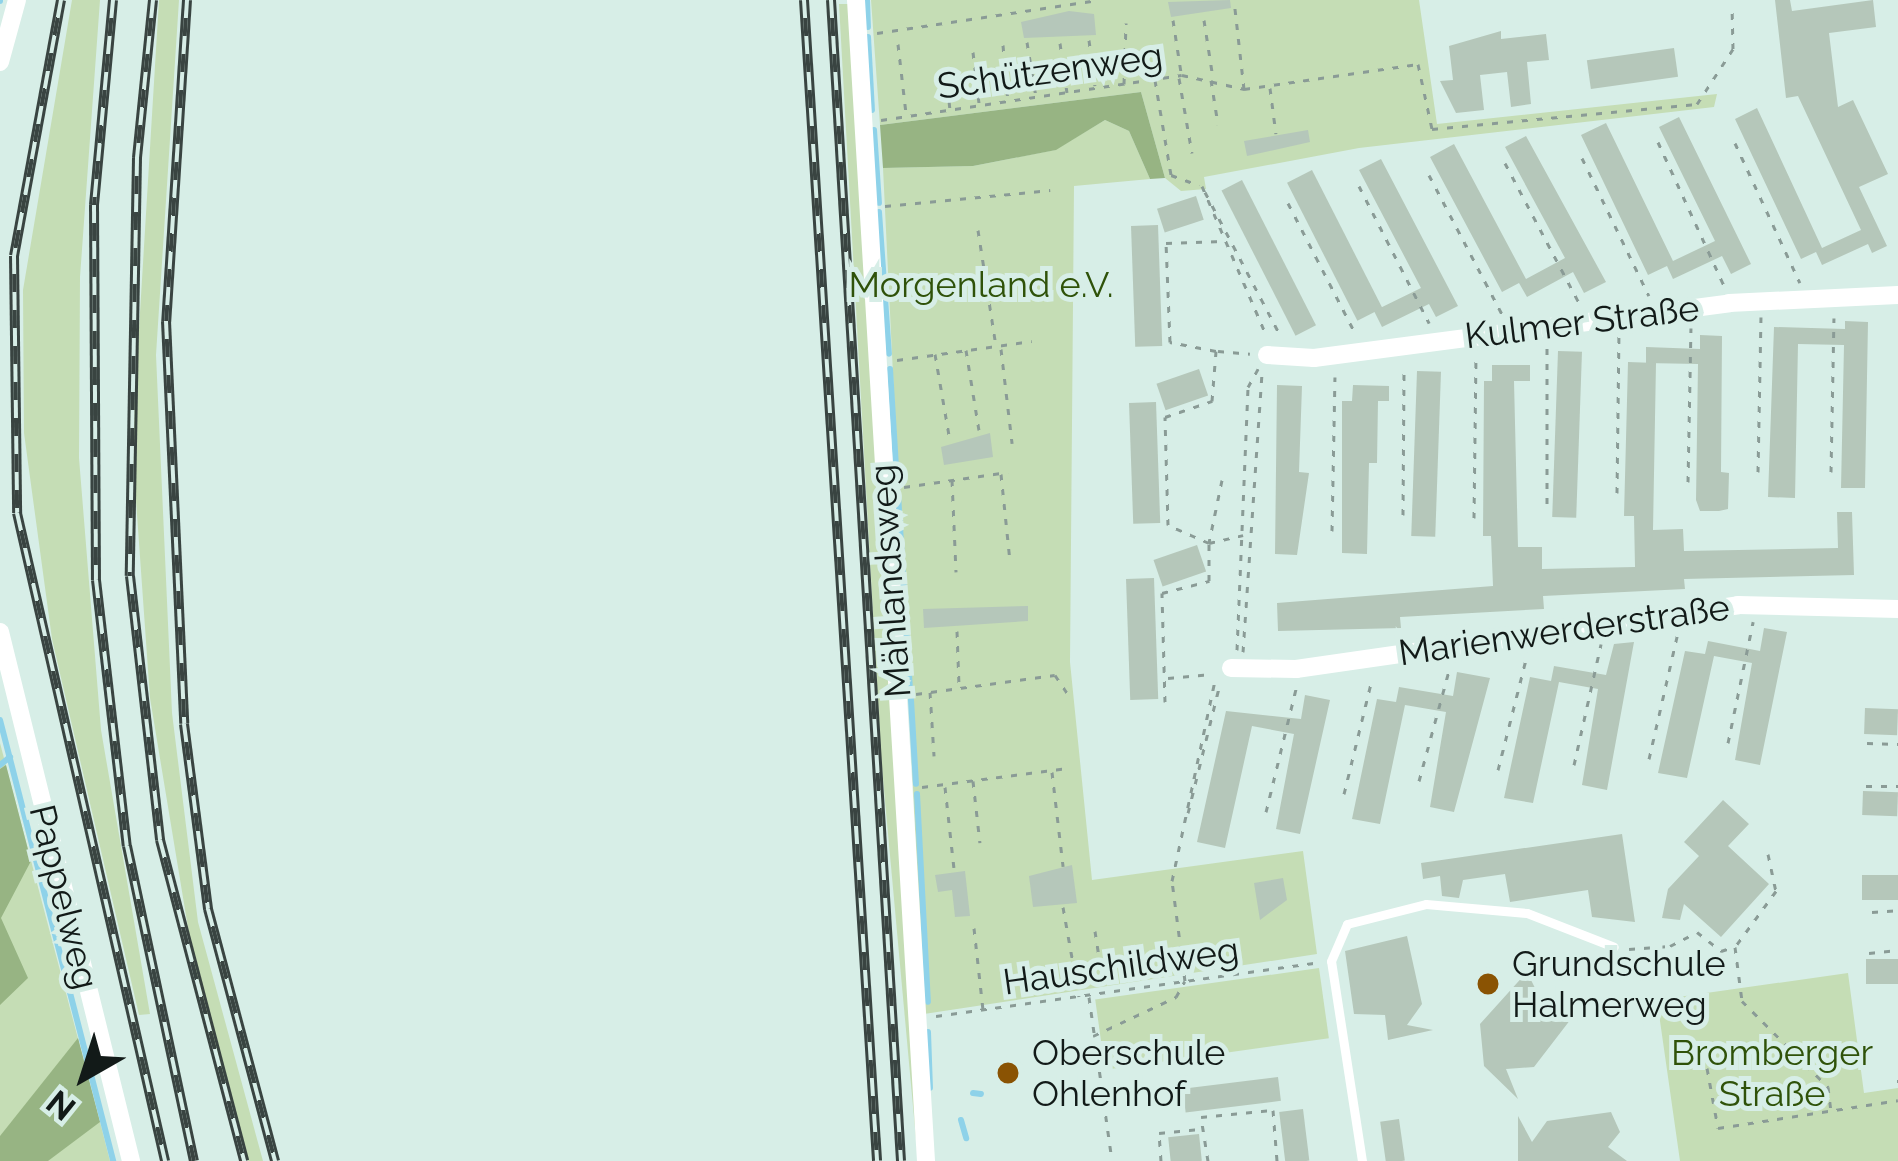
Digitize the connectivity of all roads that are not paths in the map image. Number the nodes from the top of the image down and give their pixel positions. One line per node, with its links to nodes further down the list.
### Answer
1 (17, 0): 3 (street)
2 (856, 0): 11 (street, Mählandsweg)
3 (0, 62)
4 (1898, 295): 5 (street, Kulmer Straße)
5 (1259, 354)
6 (1898, 609): 8 (street, Marienwerderstraße)
7 (0, 632): 10 (street, Pappelweg)
8 (1231, 668)
9 (1614, 946): 12 (lane)
10 (131, 1161)
11 (926, 1161)
12 (1362, 1161)

